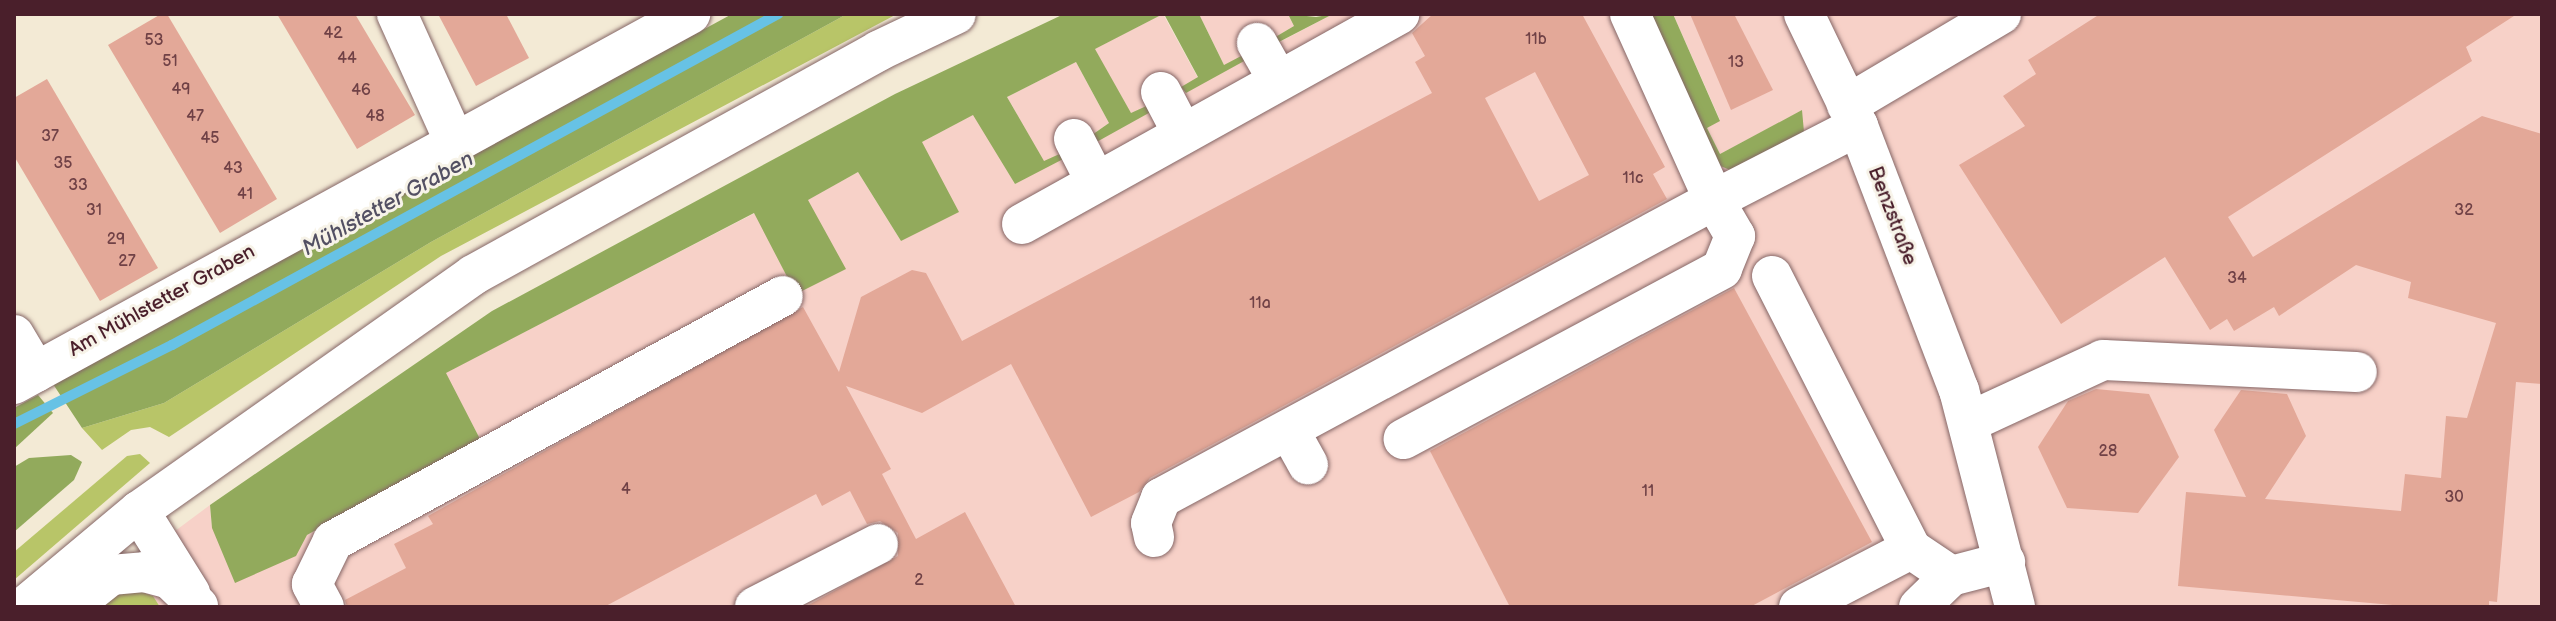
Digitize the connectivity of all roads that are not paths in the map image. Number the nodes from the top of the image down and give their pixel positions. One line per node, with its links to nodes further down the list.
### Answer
1 (397, 14): 14 (street)
2 (690, 14): 14 (street, Am Mühlstetter Graben)
3 (956, 14): 25 (street)
4 (1630, 14): 16 (street)
5 (1804, 14): 11 (street, Benzstraße)
6 (2001, 14): 11 (street)
7 (1377, 19): 9 (street)
8 (1257, 43): 9 (street)
9 (1278, 80): 12 (street)
10 (1161, 92): 12 (street)
11 (1852, 115): 16 (street); 23 (street, Benzstraße)
12 (1183, 134): 15 (street)
13 (1074, 139): 15 (street)
14 (454, 140): 22 (street, Am Mühlstetter Graben)
15 (1096, 182): 17 (street)
16 (1714, 200): 24 (street); 26 (street)
17 (1022, 224)
18 (1772, 276): 28 (street)
19 (783, 296): 34 (street)
20 (14, 335): 22 (street)
21 (2357, 372): 23 (street)
22 (25, 378)
23 (1969, 422): 29 (street, Benzstraße)
24 (1403, 439)
25 (139, 511): 31 (street); 33 (street)
26 (1154, 537)
27 (878, 544): 35 (street)
28 (1911, 549): 30 (street); 36 (street)
29 (2005, 562): 30 (street); 38 (street, Benzstraße)
30 (1951, 576): 37 (street)
31 (24, 607)
32 (71, 607): 33 (street)
33 (198, 607)
34 (324, 607)
35 (755, 607)
36 (1799, 607)
37 (1919, 607)
38 (2015, 607)

